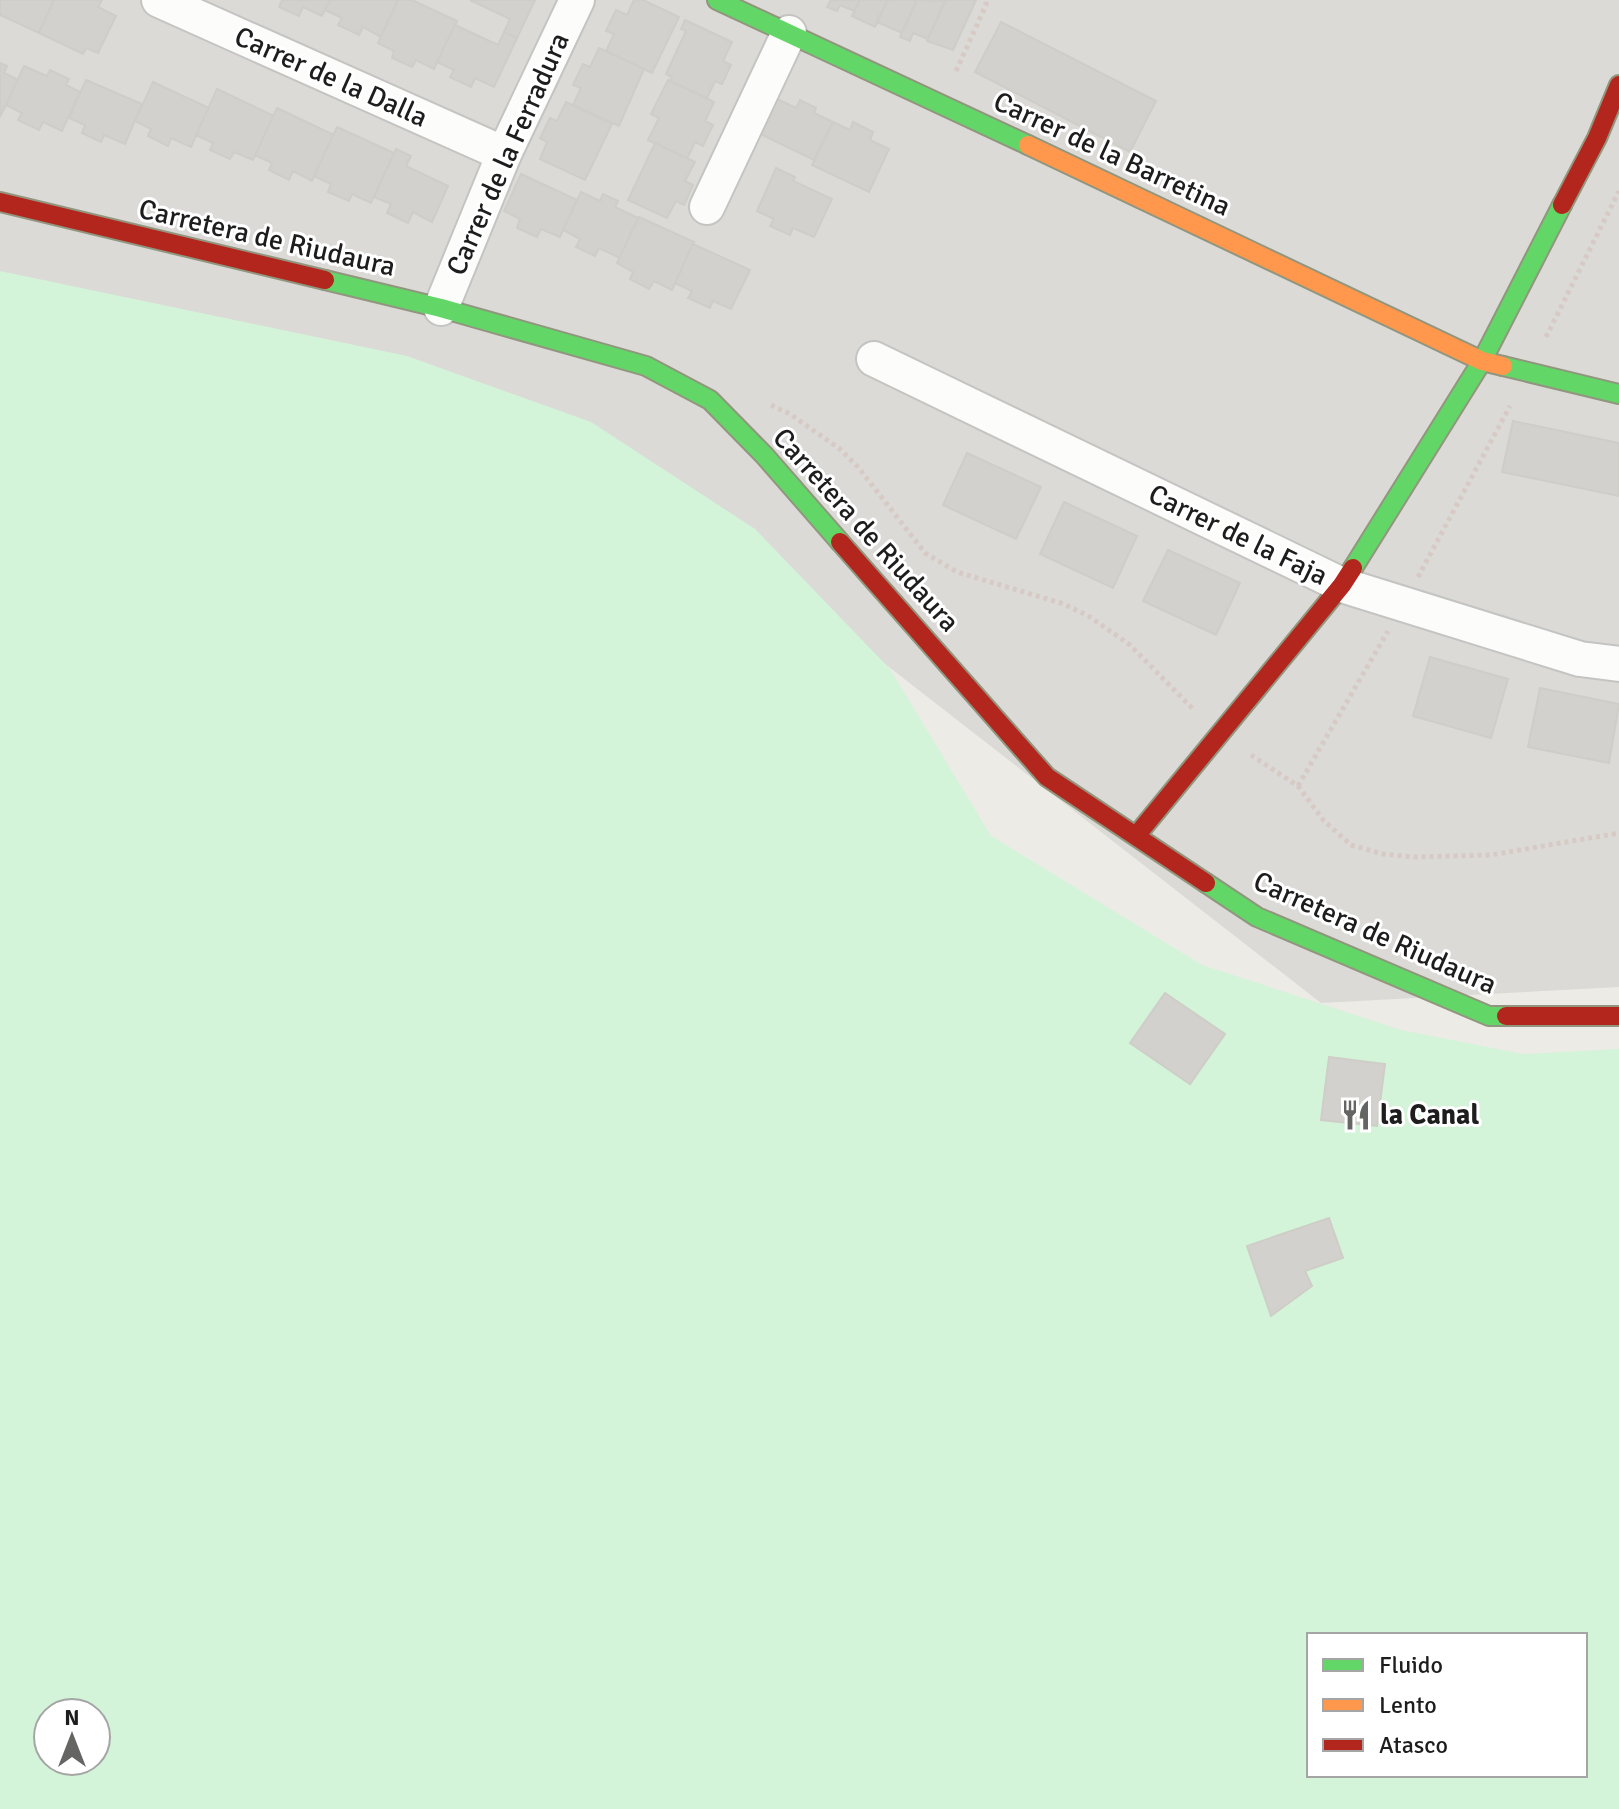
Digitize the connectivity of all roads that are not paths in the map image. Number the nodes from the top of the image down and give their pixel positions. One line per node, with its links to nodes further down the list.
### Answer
1 (159, 0): 7 (street, Carrer de la Dalla)
2 (577, 0): 7 (street, Carrer de la Ferradura)
3 (717, 0): 4 (street, Carrer de la Barretina)
4 (789, 33): 9 (street); 12 (street, Carrer de la Barretina)
5 (1619, 85): 6 (street)
6 (1608, 140): 12 (street)
7 (504, 154): 10 (street, Carrer de la Ferradura)
8 (0, 202): 10 (street, Carretera de Riudaura)
9 (707, 207)
10 (441, 308): 16 (street, Carretera de Riudaura)
11 (874, 359): 14 (street, Carrer de la Faja)
12 (1482, 361): 13 (street, Carrer de la Barretina); 14 (street)
13 (1619, 394)
14 (1342, 585): 15 (street, Carrer de la Faja); 16 (street)
15 (1619, 664)
16 (1136, 836): 17 (street, Carretera de Riudaura)
17 (1619, 1016)

